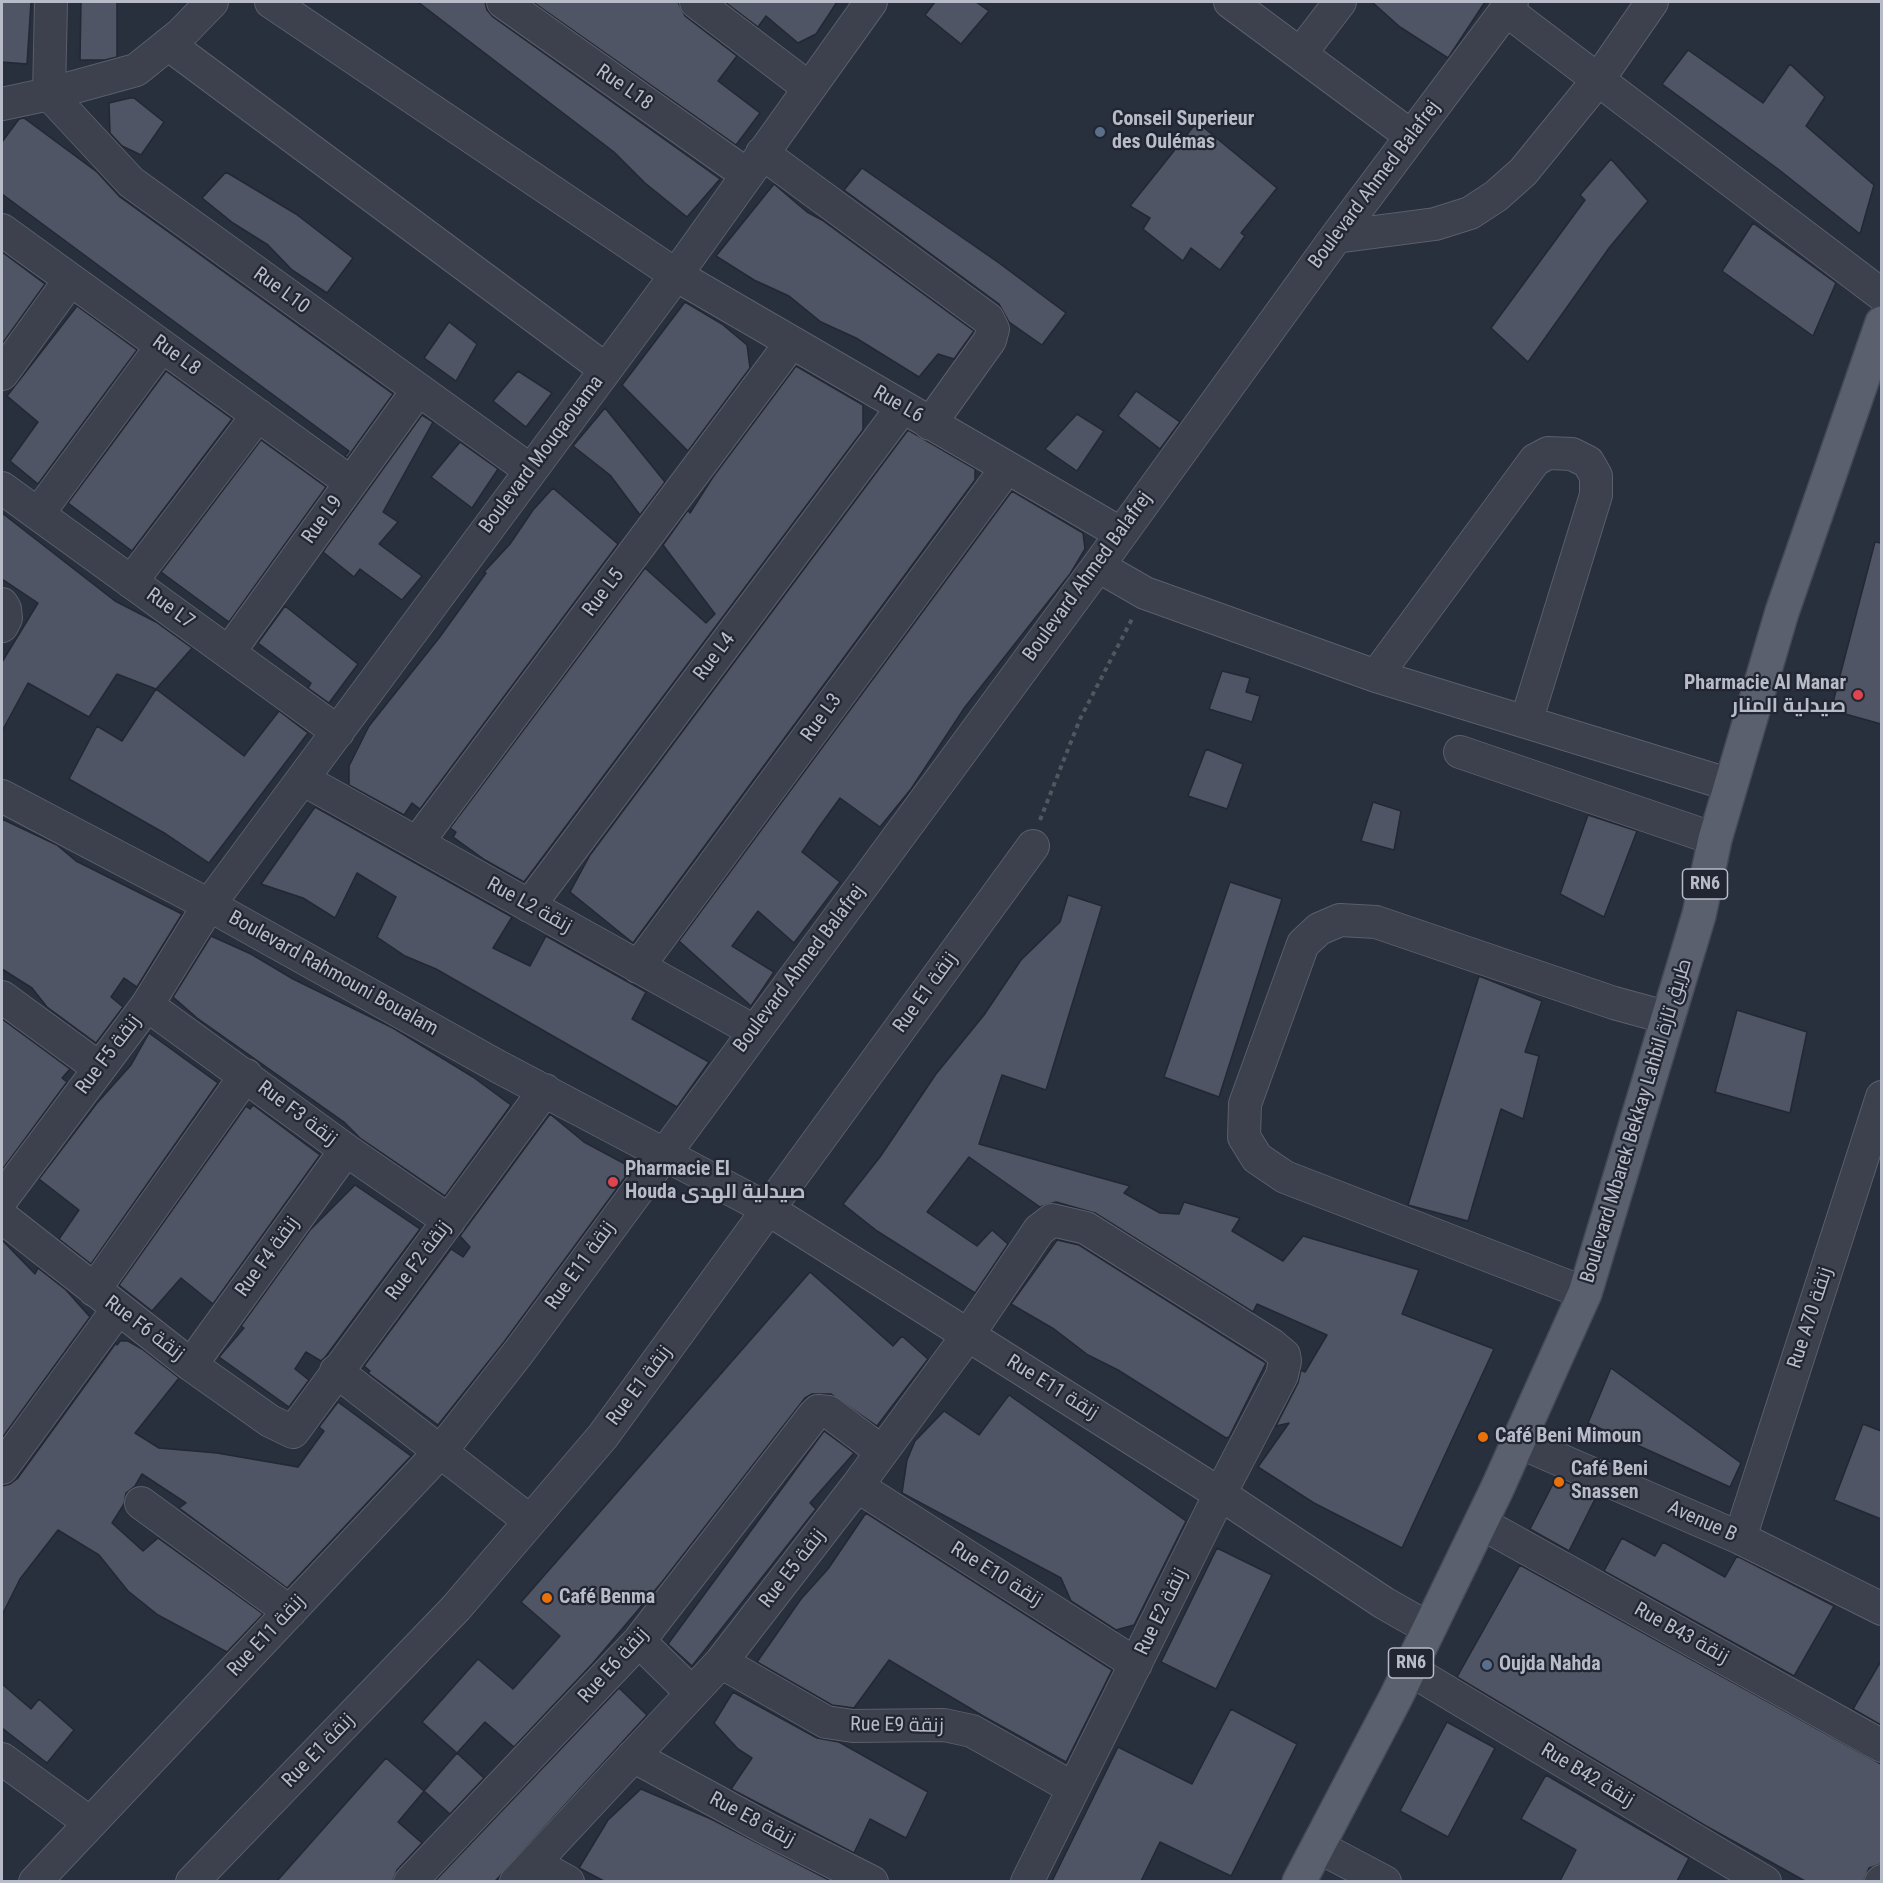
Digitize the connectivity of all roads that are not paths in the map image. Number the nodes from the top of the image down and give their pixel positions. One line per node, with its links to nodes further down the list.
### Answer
1 (51, 2): 15 (street)
2 (212, 2): 11 (street)
3 (271, 2): 21 (street, Rue L6)
4 (503, 2): 18 (street, Rue L18)
5 (696, 2): 14 (street)
6 (871, 2): 14 (street, Boulevard Mouqaouama)
7 (1230, 2): 12 (street)
8 (1340, 2): 12 (street)
9 (1652, 2): 13 (street)
10 (1509, 6): 13 (street); 17 (street, Boulevard Ahmed Balafrej)
11 (168, 44): 15 (street); 27 (street)
12 (1301, 52): 17 (street)
13 (1598, 80): 20 (street); 23 (street)
14 (809, 88): 18 (street, Boulevard Mouqaouama)
15 (49, 94): 16 (street); 29 (street, Rue L10)
16 (2, 104)
17 (1411, 136): 20 (street, Boulevard Ahmed Balafrej)
18 (754, 164): 21 (street, Boulevard Mouqaouama); 32 (street, Rue L18)
19 (2, 230): 22 (street, Rue L8)
20 (1336, 237): 38 (street, Boulevard Ahmed Balafrej)
21 (676, 275): 25 (street, Rue L6); 27 (street, Boulevard Mouqaouama)
22 (70, 280): 26 (street, Rue L8); 28 (street)
23 (1881, 295)
24 (1881, 323): 49 (main road, Boulevard Mbarek Bekkay Lahbil طريق تازة / RN6)
25 (791, 343): 30 (street, Rue L6); 52 (street, Rue L5)
26 (162, 346): 31 (street, Rue L8); 37 (street)
27 (605, 369): 34 (street, Boulevard Mouqaouama)
28 (2, 374)
29 (418, 390): 34 (street, Rue L10); 35 (street, Rue L9)
30 (902, 408): 32 (street, Rue L6); 55 (street, Rue L4)
31 (258, 415): 35 (street, Rue L8); 40 (street)
32 (930, 424): 33 (street, Rue L6)
33 (1006, 469): 38 (street, Rue L6); 56 (street, Rue L3)
34 (530, 470): 46 (street, Boulevard Mouqaouama)
35 (350, 482): 43 (street, Rue L9)
36 (2, 488): 37 (street, Rue L7)
37 (38, 514): 40 (street, Rue L7)
38 (1120, 534): 39 (street, Boulevard Ahmed Balafrej)
39 (1098, 566): 44 (street); 60 (street, Boulevard Ahmed Balafrej)
40 (131, 582): 43 (street, Rue L7)
41 (2, 603): 42 (street)
42 (2, 627)
43 (229, 652): 46 (street, Rue L7)
44 (1376, 676): 45 (street); 45 (street)
45 (1526, 722): 49 (street)
46 (338, 732): 48 (street, Boulevard Mouqaouama)
47 (1460, 752): 51 (street)
48 (304, 780): 52 (street, Rue L2 زنقة); 54 (street, Boulevard Mouqaouama)
49 (1731, 785): 51 (main road, Boulevard Mbarek Bekkay Lahbil طريق تازة / RN6)
50 (2, 796): 54 (street, Boulevard Rahmouni Boualam)
51 (1715, 839): 59 (main road, Boulevard Mbarek Bekkay Lahbil طريق تازة / RN6)
52 (417, 843): 55 (street, Rue L2 زنقة)
53 (1033, 846): 68 (street, Rue E1 زنقة)
54 (209, 905): 58 (street, Rue F5 زنقة); 63 (street, Boulevard Rahmouni Boualam)
55 (529, 906): 56 (street, Rue L2 زنقة)
56 (638, 967): 60 (street, Rue L2 زنقة)
57 (2, 997): 61 (street)
58 (147, 1005): 61 (street, Rue F5 زنقة); 62 (street, Rue F3 زنقة)
59 (1669, 1018): 72 (main road, Boulevard Mbarek Bekkay Lahbil طريق تازة / RN6); 72 (street)
60 (754, 1031): 66 (street, Boulevard Ahmed Balafrej)
61 (99, 1068): 67 (street, Rue F5 زنقة)
62 (246, 1075): 65 (street, Rue F3 زنقة); 71 (street)
63 (545, 1090): 66 (street, Boulevard Rahmouni Boualam); 70 (street, Rue F2 زنقة)
64 (1881, 1097): 88 (street, Rue A70 زنقة)
65 (346, 1150): 70 (street, Rue F3 زنقة); 76 (street, Rue F4 زنقة)
66 (664, 1153): 68 (street, Rue E11 زنقة); 80 (street, Rue E11 زنقة)
67 (2, 1199)
68 (768, 1209): 74 (street, Rue E11 زنقة); 86 (street, Rue E1 زنقة)
69 (2, 1217): 71 (street, Rue F6 زنقة)
70 (449, 1221): 77 (street, Rue F2 زنقة)
71 (94, 1290): 73 (street, Rue F6 زنقة)
72 (1585, 1293): 79 (main road, Boulevard Mbarek Bekkay Lahbil طريق تازة / RN6)
73 (118, 1309): 76 (street, Rue F6 زنقة); 82 (street)
74 (968, 1335): 75 (street, Rue E5 زنقة); 81 (street, Rue E5 زنقة); 84 (street, Rue E11 زنقة)
75 (1272, 1345): 84 (street, Rue E2 زنقة)
76 (191, 1365): 78 (street, Rue F6 زنقة)
77 (336, 1371): 78 (street, Rue F2 زنقة); 80 (street)
78 (293, 1432)
79 (1519, 1442): 87 (main road, Boulevard Mbarek Bekkay Lahbil طريق تازة / RN6); 88 (street, Avenue B)
80 (441, 1451): 86 (street); 90 (street, Rue E11 زنقة)
81 (882, 1452): 83 (street, Rue E5 زنقة); 92 (street, Rue E6 زنقة)
82 (2, 1468)
83 (856, 1486): 93 (street, Rue E5 زنقة); 94 (street, Rue E10 زنقة)
84 (1220, 1494): 91 (street, Rue E11 زنقة); 94 (street, Rue E2 زنقة)
85 (141, 1503): 90 (street)
86 (530, 1521): 106 (street, Rue E1 زنقة)
87 (1481, 1523): 91 (main road, Boulevard Mbarek Bekkay Lahbil طريق تازة / RN6); 97 (street, Rue B43 زنقة)
88 (1740, 1538): 89 (street, Avenue B)
89 (1878, 1597)
90 (290, 1612): 101 (street, Rue E11 زنقة)
91 (1428, 1628): 95 (main road, Boulevard Mbarek Bekkay Lahbil طريق تازة / RN6)
92 (639, 1641): 96 (street); 104 (street, Rue E6 زنقة)
93 (721, 1662): 96 (street, Rue E5 زنقة); 100 (street, Rue E9 زنقة)
94 (1136, 1664): 100 (street, Rue E2 زنقة)
95 (1408, 1669): 102 (main road, Boulevard Mbarek Bekkay Lahbil طريق تازة / RN6); 112 (street, Rue B42 زنقة)
96 (692, 1693): 98 (street, Rue E5 زنقة)
97 (1881, 1746)
98 (633, 1756): 103 (street, Rue E5 زنقة); 108 (street, Rue E8 زنقة)
99 (2, 1758): 101 (street)
100 (1073, 1788): 109 (street, Rue E2 زنقة)
101 (90, 1823): 105 (street, Rue E11 زنقة)
102 (1317, 1846): 110 (main road, Boulevard Mbarek Bekkay Lahbil طريق تازة / RN6); 111 (street)
103 (525, 1872): 107 (street)
104 (417, 1879)
105 (34, 1881)
106 (192, 1881)
107 (568, 1881)
108 (872, 1881)
109 (1027, 1881)
110 (1299, 1881)
111 (1385, 1881)
112 (1765, 1881)

